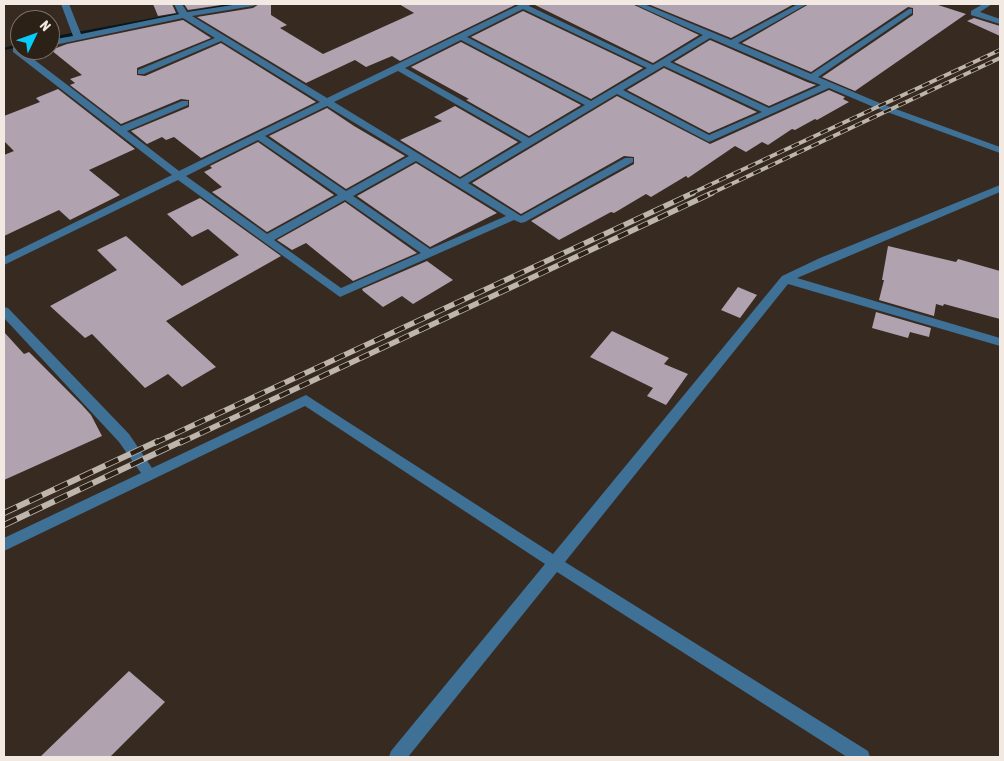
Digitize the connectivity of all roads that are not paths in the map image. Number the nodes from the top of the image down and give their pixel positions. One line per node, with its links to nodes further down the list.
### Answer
1 (65, 4): 10 (street)
2 (252, 4): 7 (street)
3 (638, 4): 11 (street)
4 (803, 4): 15 (street)
5 (988, 4): 9 (street)
6 (524, 5): 12 (street); 19 (street)
7 (182, 11): 10 (street); 13 (street)
8 (909, 11): 21 (street)
9 (1000, 22)
10 (77, 35): 14 (street)
11 (709, 35): 15 (street); 17 (street)
12 (460, 36): 18 (street); 26 (street)
13 (222, 38): 20 (street); 25 (street)
14 (60, 40)
15 (731, 44): 21 (street)
16 (32, 60): 28 (street)
17 (663, 62): 19 (street); 27 (street)
18 (397, 67): 25 (street); 30 (street)
19 (652, 68): 23 (street)
20 (141, 72)
21 (811, 78): 22 (street)
22 (828, 85): 27 (street); 31 (street)
23 (616, 90): 26 (street); 27 (street)
24 (185, 102): 28 (street)
25 (326, 102): 29 (street); 32 (street)
26 (591, 105): 30 (street)
27 (770, 112)
28 (121, 130): 34 (street)
29 (257, 135): 34 (street); 37 (street)
30 (529, 142): 35 (street)
31 (1000, 150)
32 (417, 156): 35 (street); 37 (street)
33 (629, 160): 38 (street)
34 (177, 174): 39 (street); 41 (street)
35 (461, 183): 38 (street)
36 (1000, 188): 42 (street)
37 (345, 196): 39 (street); 40 (street)
38 (514, 216): 40 (street)
39 (267, 239): 40 (street)
40 (429, 253)
41 (4, 261)
42 (786, 279): 44 (street); 47 (street)
43 (4, 311): 45 (street)
44 (1000, 342)
45 (150, 475): 46 (street); 47 (street)
46 (4, 545)
47 (555, 563): 48 (street); 49 (street)
48 (397, 757)
49 (862, 757)

